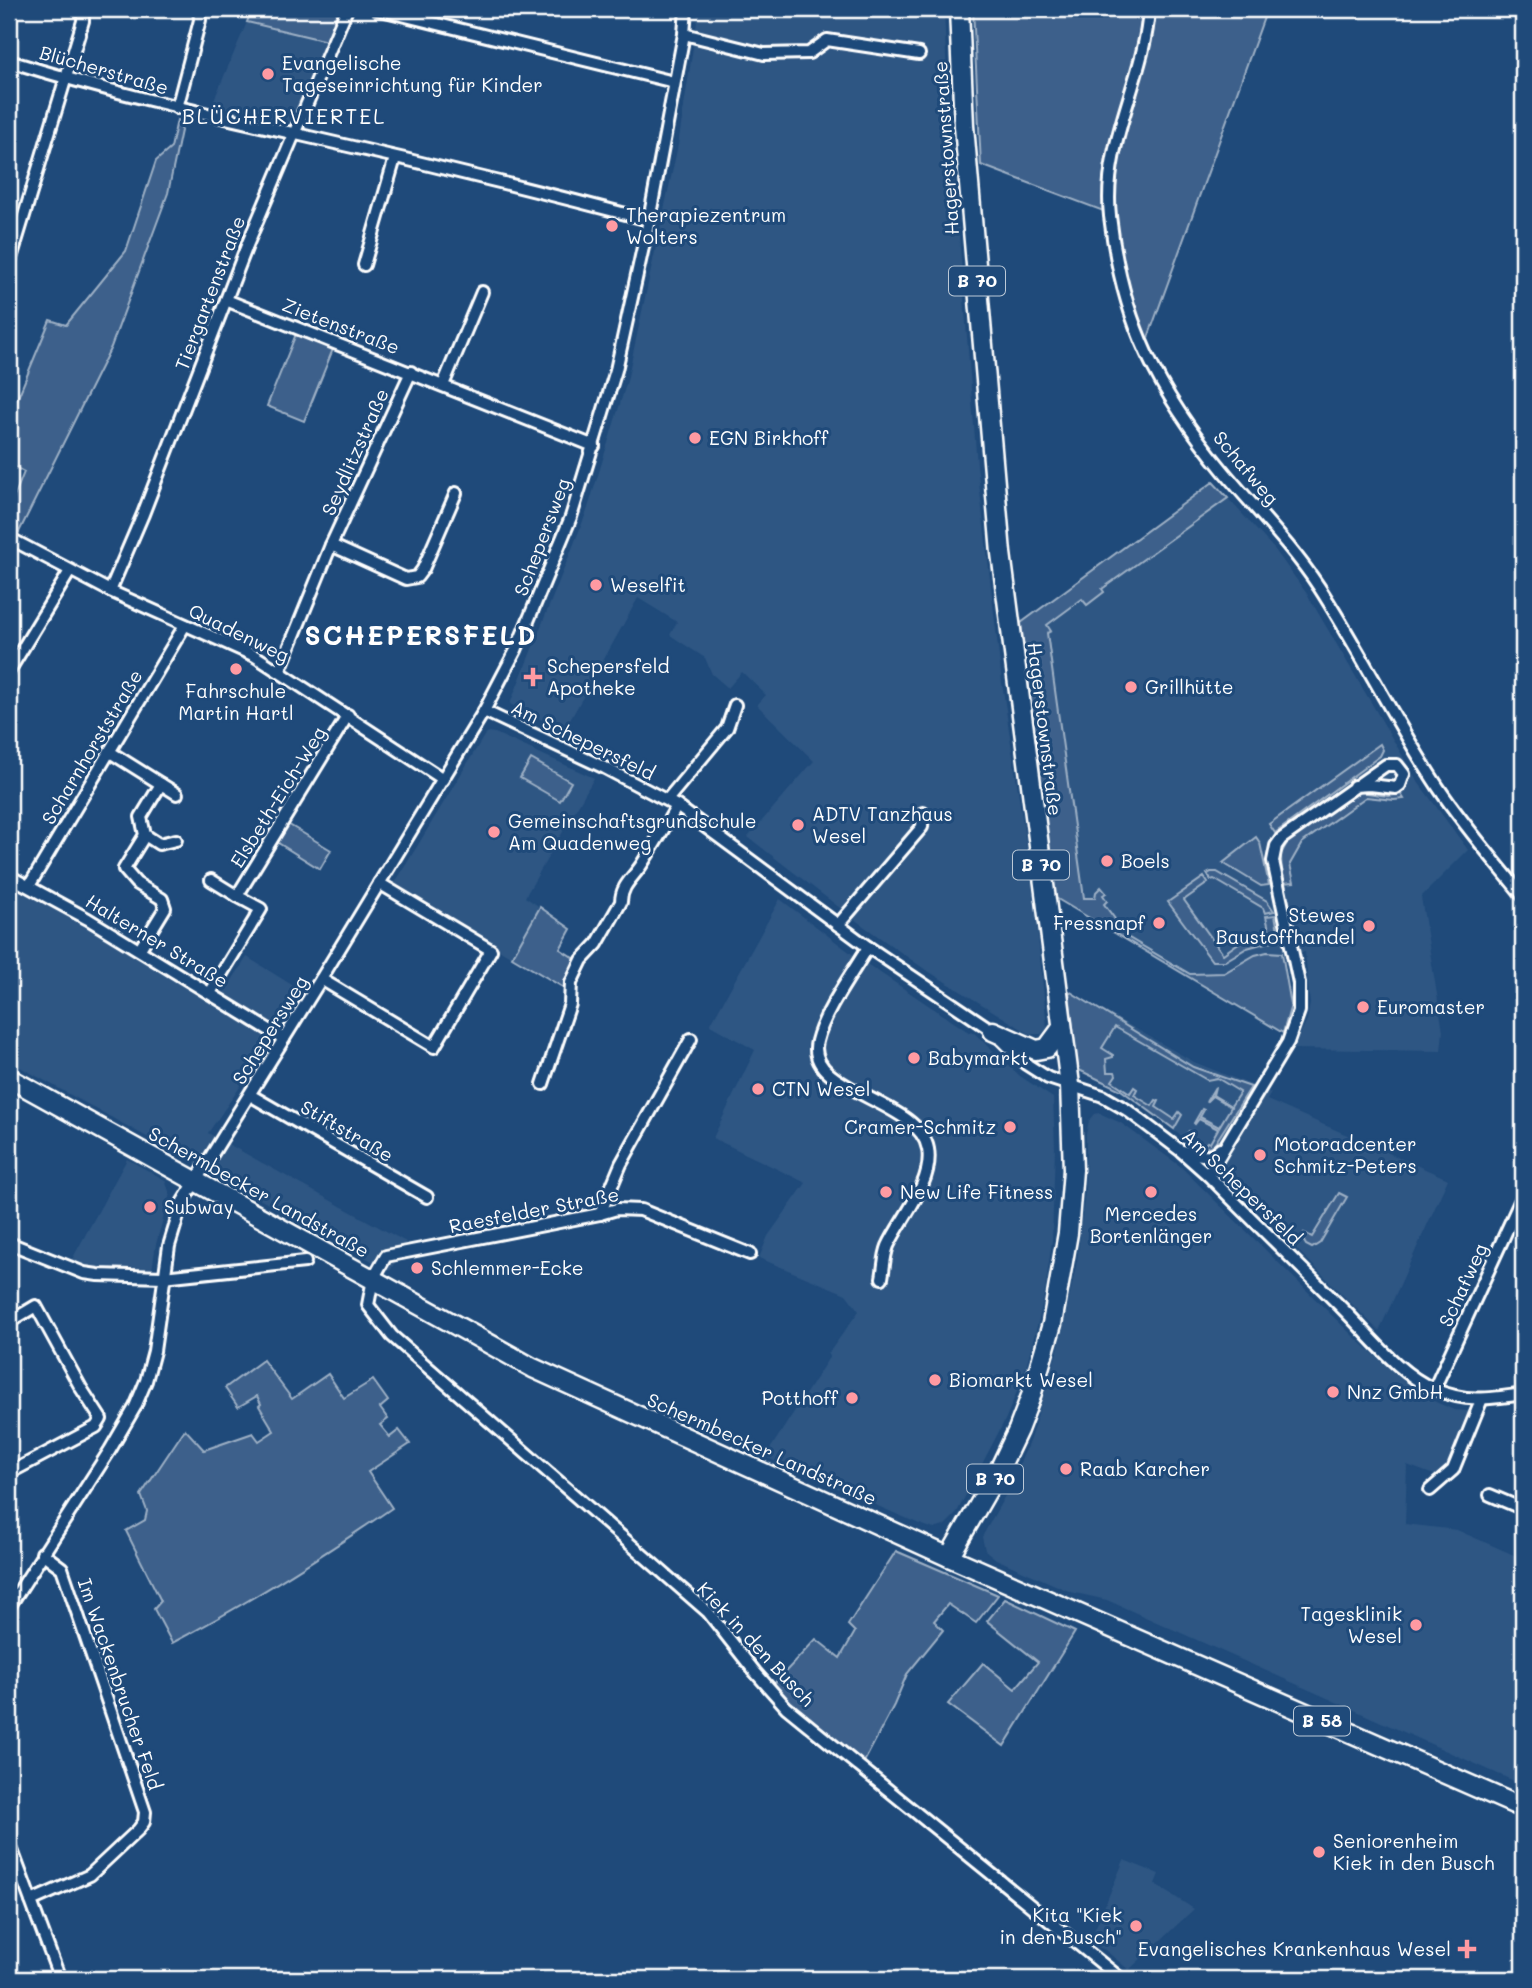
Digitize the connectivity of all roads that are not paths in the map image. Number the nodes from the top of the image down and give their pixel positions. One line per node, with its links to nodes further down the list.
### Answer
1 (83, 9): 11 (street)
2 (199, 9): 13 (street)
3 (347, 9): 14 (street, Tiergartenstraße)
4 (377, 9): 12 (street)
5 (686, 9): 8 (street, Schepersweg)
6 (959, 9): 55 (main road, Hagerstownstraße / B 70)
7 (1149, 9): 49 (street, Schafweg)
8 (684, 34): 9 (street); 12 (street, Schepersweg)
9 (919, 54)
10 (9, 61): 11 (street, Blücherstraße)
11 (64, 78): 13 (street, Blücherstraße); 17 (street)
12 (674, 82): 16 (street, Schepersweg)
13 (177, 108): 14 (street, Blücherstraße)
14 (294, 133): 15 (street, Blücherstraße); 20 (street, Tiergartenstraße)
15 (394, 158): 16 (street, Blücherstraße); 18 (street)
16 (649, 220): 23 (street, Schepersweg)
17 (9, 265)
18 (364, 265)
19 (482, 292): 22 (street)
20 (226, 300): 21 (street, Zietenstraße); 28 (street, Tiergartenstraße)
21 (411, 372): 22 (street, Zietenstraße); 26 (street, Seydlitzstraße)
22 (443, 385): 23 (street, Zietenstraße)
23 (594, 446): 33 (street, Schepersweg)
24 (456, 493): 26 (street, Seydlitzstraße)
25 (9, 538): 27 (street, Quadenweg)
26 (331, 545): 30 (street, Seydlitzstraße)
27 (70, 571): 28 (street, Quadenweg); 31 (street)
28 (110, 591): 29 (street, Quadenweg)
29 (185, 625): 30 (street, Quadenweg); 35 (street, Scharnhorststraße)
30 (280, 670): 34 (street, Quadenweg)
31 (9, 671)
32 (736, 705): 40 (street, Am Schepersfeld)
33 (484, 711): 36 (street, Schepersweg); 40 (street, Am Schepersfeld)
34 (348, 715): 36 (street, Quadenweg); 48 (street, Elsbeth-Eich-Weg)
35 (110, 752): 37 (street); 47 (street, Scharnhorststraße)
36 (443, 779): 46 (street, Schepersweg)
37 (161, 784): 39 (street); 42 (street)
38 (1354, 786): 63 (street)
39 (177, 794)
40 (672, 803): 50 (street, Am Schepersfeld); 60 (street)
41 (923, 813): 50 (street)
42 (145, 835): 43 (street); 52 (street)
43 (176, 840)
44 (9, 876): 47 (street, Halterner Straße)
45 (211, 880): 48 (street, Elsbeth-Eich-Weg)
46 (379, 883): 53 (street, Schepersweg); 53 (street)
47 (29, 886): 52 (street, Halterner Straße)
48 (237, 896): 54 (street, Elsbeth-Eich-Weg)
49 (1523, 896)
50 (838, 925): 51 (street, Am Schepersfeld)
51 (867, 947): 56 (street, Am Schepersfeld); 74 (street)
52 (140, 949): 54 (street, Halterner Straße)
53 (321, 979): 57 (street, Schepersweg)
54 (211, 993): 57 (street, Halterner Straße)
55 (1061, 1029): 56 (main road); 61 (main road, Hagerstownstraße / B 70)
56 (993, 1031): 61 (street, Am Schepersfeld)
57 (284, 1039): 62 (street, Schepersweg)
58 (691, 1039): 69 (street)
59 (9, 1078): 66 (main road, Schermbecker Landstraße)
60 (543, 1084)
61 (1070, 1084): 64 (street, Am Schepersfeld); 85 (main road, Hagerstownstraße / B 70)
62 (250, 1095): 66 (street, Schepersweg); 67 (street, Stiftstraße)
63 (1229, 1139): 64 (street); 65 (street)
64 (1181, 1151): 65 (street, Am Schepersfeld)
65 (1208, 1175): 77 (street, Am Schepersfeld)
66 (194, 1181): 73 (street, Schepersweg); 75 (main road, Schermbecker Landstraße)
67 (427, 1197)
68 (1521, 1199): 77 (street, Schafweg)
69 (600, 1214): 71 (street, Raesfelder Straße); 75 (street, Raesfelder Straße)
70 (9, 1243): 73 (street)
71 (750, 1254)
72 (305, 1262): 73 (street)
73 (163, 1278): 84 (street, Schepersweg)
74 (883, 1278)
75 (373, 1279): 85 (main road, Schermbecker Landstraße); 91 (street, Kiek in den Busch)
76 (9, 1322): 80 (street)
77 (1434, 1389): 79 (street, Am Schepersfeld)
78 (1523, 1394): 79 (street, Am Schepersfeld)
79 (1481, 1401): 81 (street)
80 (9, 1473)
81 (1430, 1490)
82 (1490, 1495): 83 (street)
83 (1523, 1509)
84 (42, 1553): 86 (street, Schepersweg); 89 (street, Im Wackenbrucher Feld)
85 (949, 1557): 87 (main road, Schermbecker Landstraße / B 58)
86 (9, 1607)
87 (1523, 1808)
88 (9, 1842): 89 (street)
89 (31, 1901): 90 (street)
90 (60, 1979)
91 (1121, 1979)

